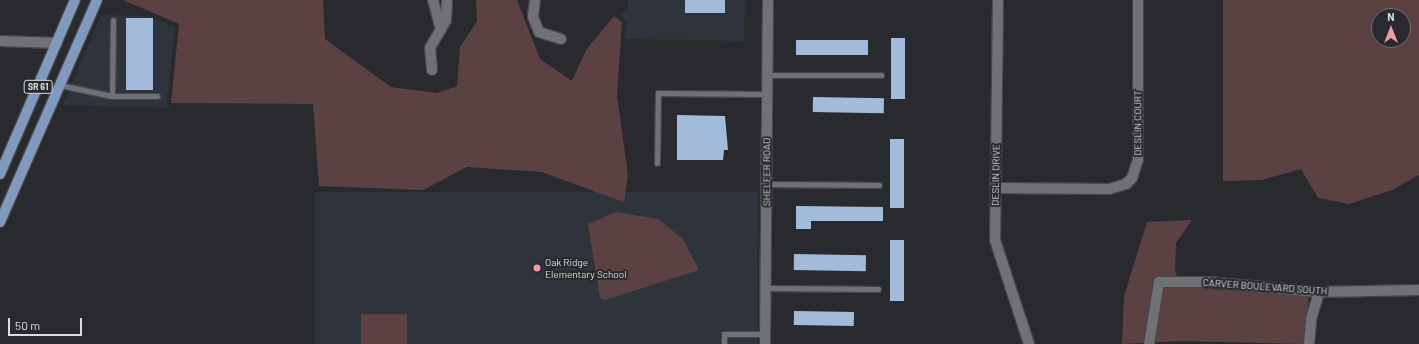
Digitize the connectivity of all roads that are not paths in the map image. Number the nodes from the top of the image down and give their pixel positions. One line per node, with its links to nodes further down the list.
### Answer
1 (75, 0): 13 (main road, SR 61)
2 (97, 0): 17 (main road, SR 61)
3 (433, 0): 10 (street)
4 (447, 0): 10 (street)
5 (536, 0): 11 (street)
6 (768, 0): 15 (street, SHELFER ROAD)
7 (998, 0): 25 (street, DESLIN DRIVE)
8 (1138, 0): 25 (street, DESLIN COURT)
9 (113, 20): 19 (lane)
10 (441, 29): 14 (street)
11 (561, 39)
12 (0, 41): 13 (street)
13 (57, 43): 22 (main road, SR 61)
14 (432, 70)
15 (767, 75): 16 (lane); 18 (street, SHELFER ROAD)
16 (881, 76)
17 (60, 84): 19 (lane); 26 (main road, SR 61)
18 (767, 94): 21 (lane); 23 (street, SHELFER ROAD)
19 (112, 96): 20 (lane)
20 (157, 96)
21 (657, 163)
22 (0, 174)
23 (766, 184): 24 (lane); 27 (street, SHELFER ROAD)
24 (879, 185)
25 (996, 188): 33 (street, DESLIN DRIVE)
26 (0, 222)
27 (766, 288): 28 (lane); 31 (street, SHELFER ROAD)
28 (878, 288)
29 (1419, 290): 30 (street, CARVER BOULEVARD SOUTH)
30 (1319, 292): 34 (street, CARVER BOULEVARD SOUTH); 35 (street)
31 (765, 339): 32 (lane)
32 (724, 344)
33 (1029, 344)
34 (1150, 344)
35 (1310, 344)

